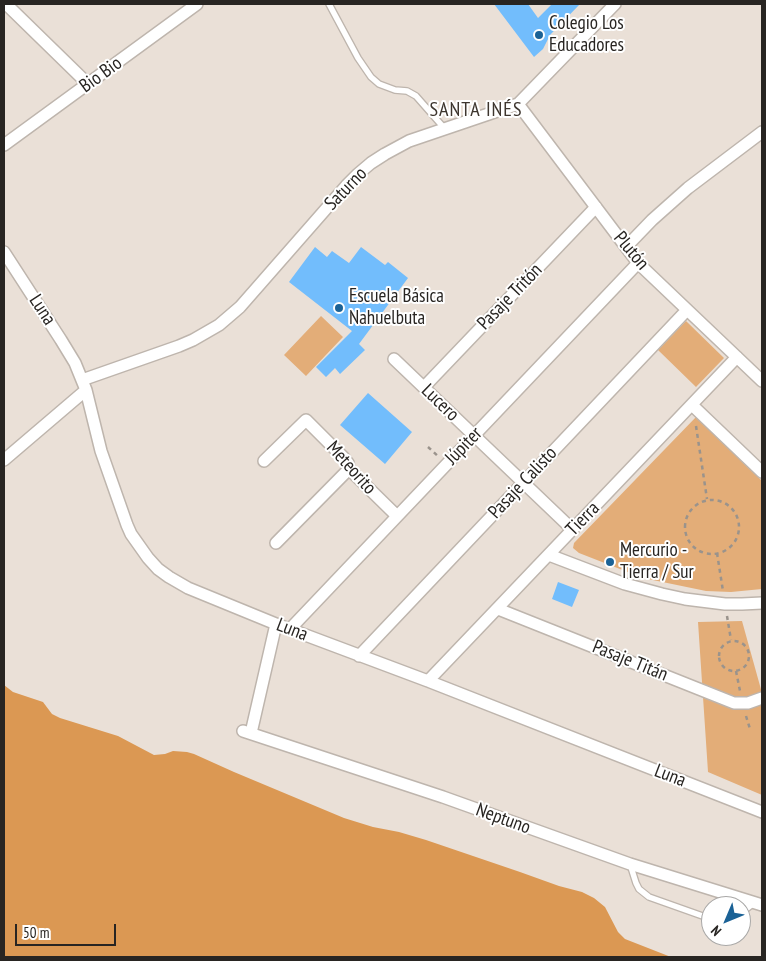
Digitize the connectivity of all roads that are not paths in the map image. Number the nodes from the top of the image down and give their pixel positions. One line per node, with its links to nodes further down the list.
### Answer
1 (6, 4): 5 (street)
2 (198, 4): 5 (street, Bio Bio)
3 (329, 4): 7 (lane)
4 (615, 4): 6 (street, Saturno)
5 (88, 84): 9 (street, Bio Bio)
6 (518, 104): 7 (street, Saturno); 10 (street, Plutón)
7 (445, 129): 18 (street, Saturno)
8 (762, 132): 11 (street)
9 (4, 145)
10 (596, 207): 11 (street, Plutón); 19 (street, Pasaje Tritón)
11 (626, 247): 13 (street, Plutón)
12 (4, 252): 18 (street, Luna)
13 (638, 263): 14 (street, Plutón); 21 (street, Júpiter)
14 (687, 310): 15 (street, Plutón); 26 (street, Pasaje Calisto)
15 (737, 357): 17 (street, Plutón); 20 (street, Tierra)
16 (394, 359): 19 (street, Lucero)
17 (762, 381)
18 (84, 385): 22 (street, Saturno); 33 (street, Luna)
19 (424, 387): 21 (street, Lucero)
20 (692, 404): 25 (street); 28 (street, Tierra)
21 (474, 435): 26 (street, Lucero); 27 (street, Júpiter)
22 (4, 460)
23 (264, 461): 24 (street, Meteorito)
24 (349, 469): 27 (street, Meteorito); 29 (street)
25 (762, 472)
26 (524, 483): 28 (street, Lucero); 35 (street, Pasaje Calisto)
27 (397, 516): 34 (street, Júpiter)
28 (573, 530): 30 (street, Tierra)
29 (276, 543)
30 (549, 555): 31 (street); 32 (street, Tierra)
31 (762, 603)
32 (498, 608): 36 (street, Tierra); 37 (street, Pasaje Titán)
33 (276, 624): 34 (street, Luna); 39 (street, Neptuno)
34 (290, 629): 35 (street, Luna)
35 (359, 656): 36 (street, Luna)
36 (428, 681): 38 (street, Luna)
37 (762, 698)
38 (762, 812)
39 (630, 864): 40 (street, Neptuno); 41 (lane)
40 (758, 904)
41 (701, 915)

